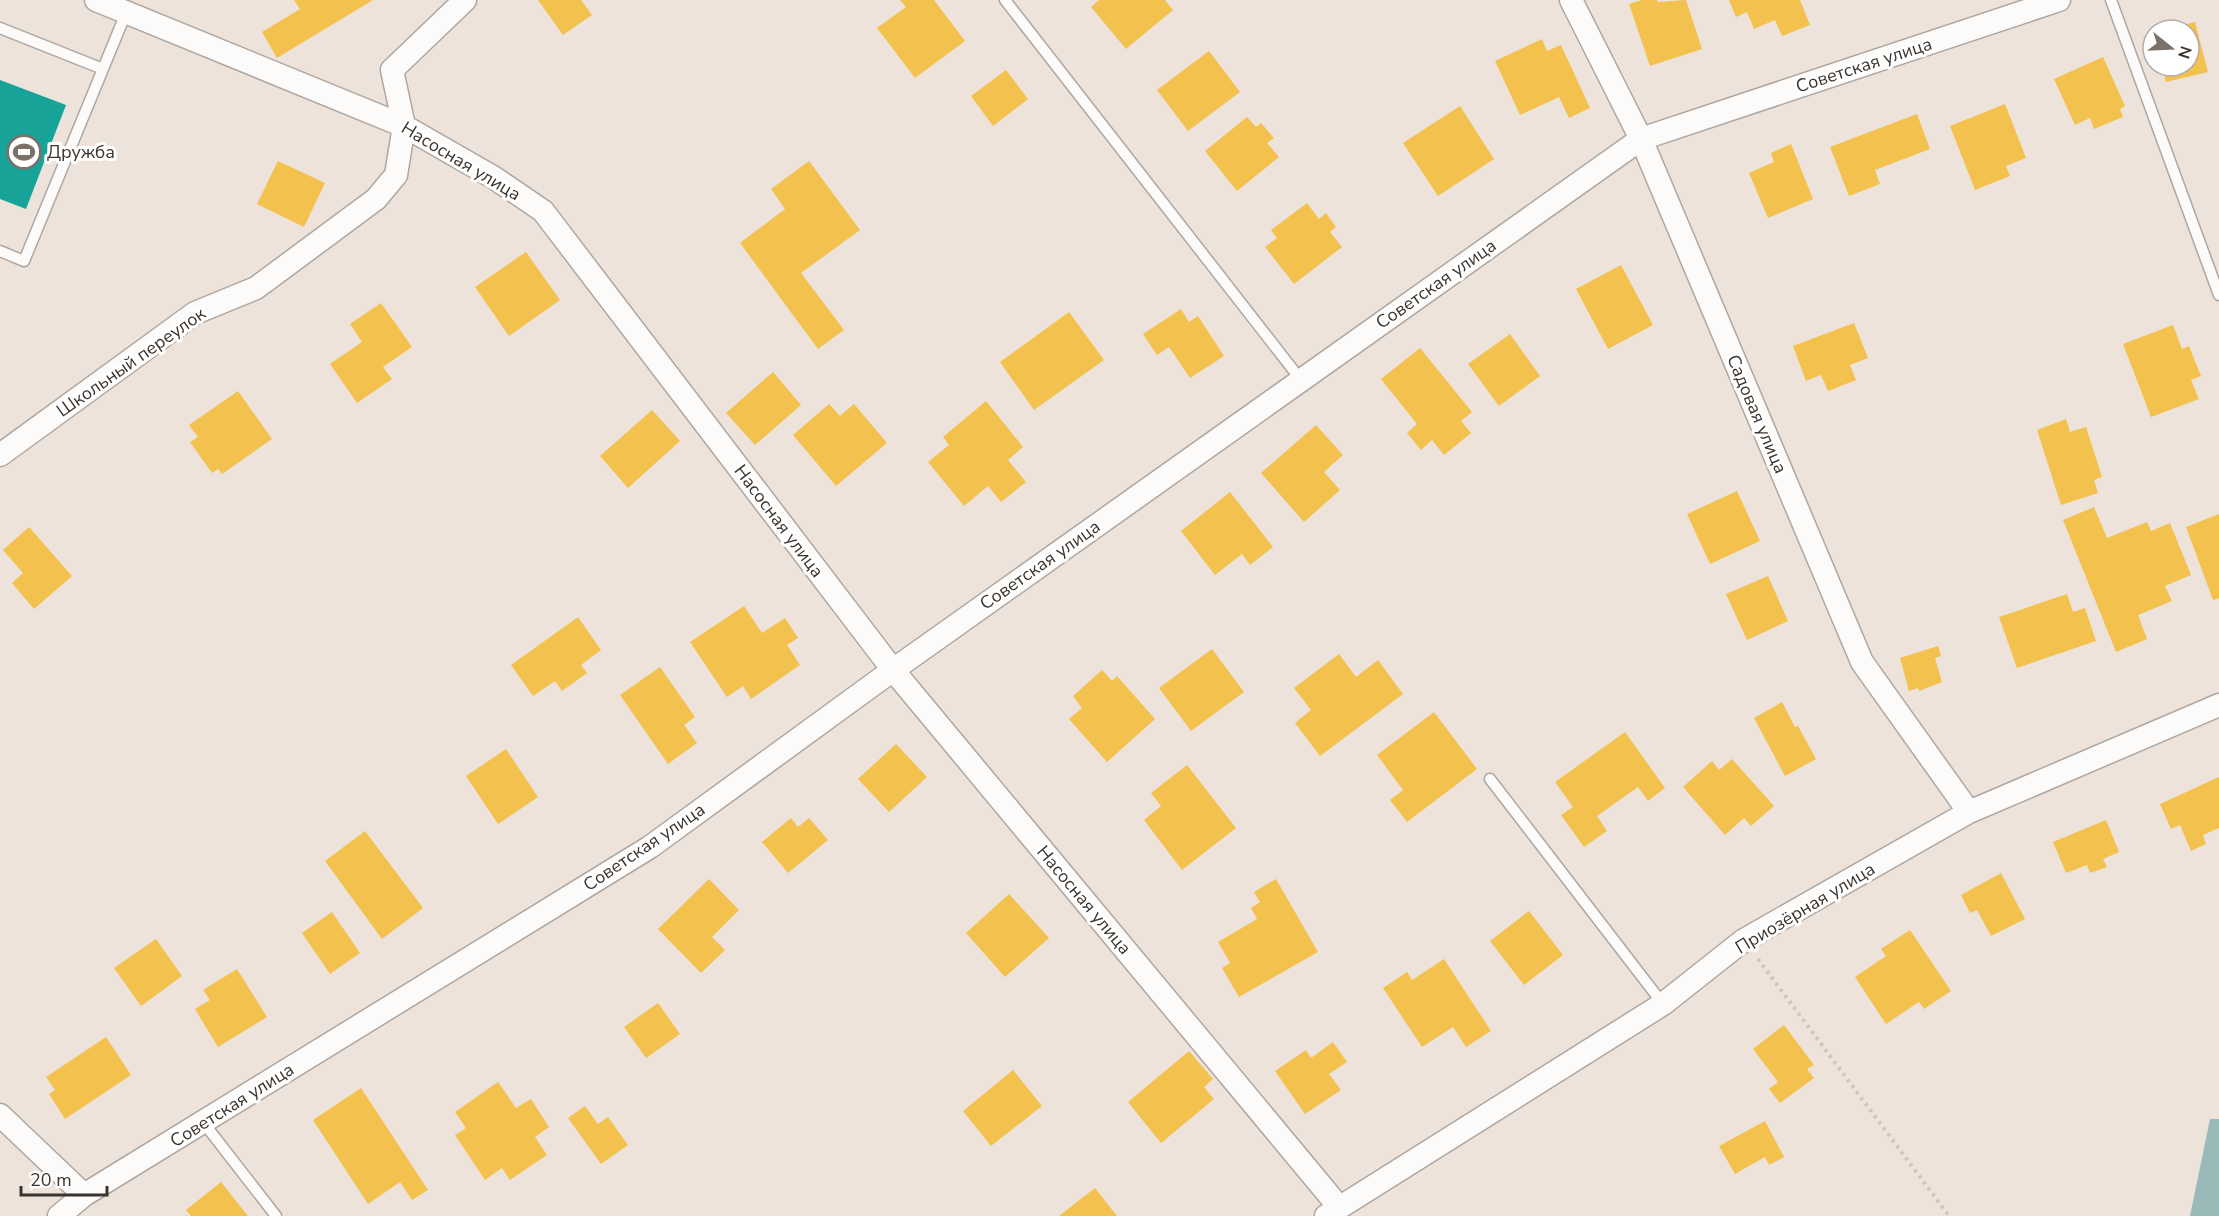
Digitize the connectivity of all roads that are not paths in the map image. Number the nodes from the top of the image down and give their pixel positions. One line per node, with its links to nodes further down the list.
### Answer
1 (96, 0): 7 (street, Насосная улица)
2 (465, 0): 10 (street)
3 (1005, 0): 14 (lane)
4 (1571, 0): 11 (street, Садовая улица)
5 (2059, 0): 11 (street, Советская улица)
6 (2111, 0): 13 (lane)
7 (126, 13): 9 (lane); 10 (street, Насосная улица)
8 (0, 28): 9 (lane)
9 (103, 69): 12 (lane)
10 (404, 126): 15 (street, Школьный переулок); 16 (street, Насосная улица)
11 (1641, 139): 14 (street, Советская улица); 19 (street, Садовая улица)
12 (0, 251)
13 (2219, 295)
14 (1301, 380): 16 (street, Советская улица)
15 (0, 455)
16 (893, 670): 22 (street, Советская улица); 24 (street, Насосная улица)
17 (2219, 705): 19 (street, Приозёрная улица)
18 (1490, 779): 20 (lane)
19 (1969, 812): 20 (street, Приозёрная улица)
20 (1663, 1004): 24 (street, Приозёрная улица)
21 (0, 1115): 23 (street)
22 (203, 1122): 23 (street, Советская улица); 26 (lane)
23 (84, 1196): 25 (street, Советская улица)
24 (1332, 1211)
25 (59, 1216)
26 (276, 1216)

